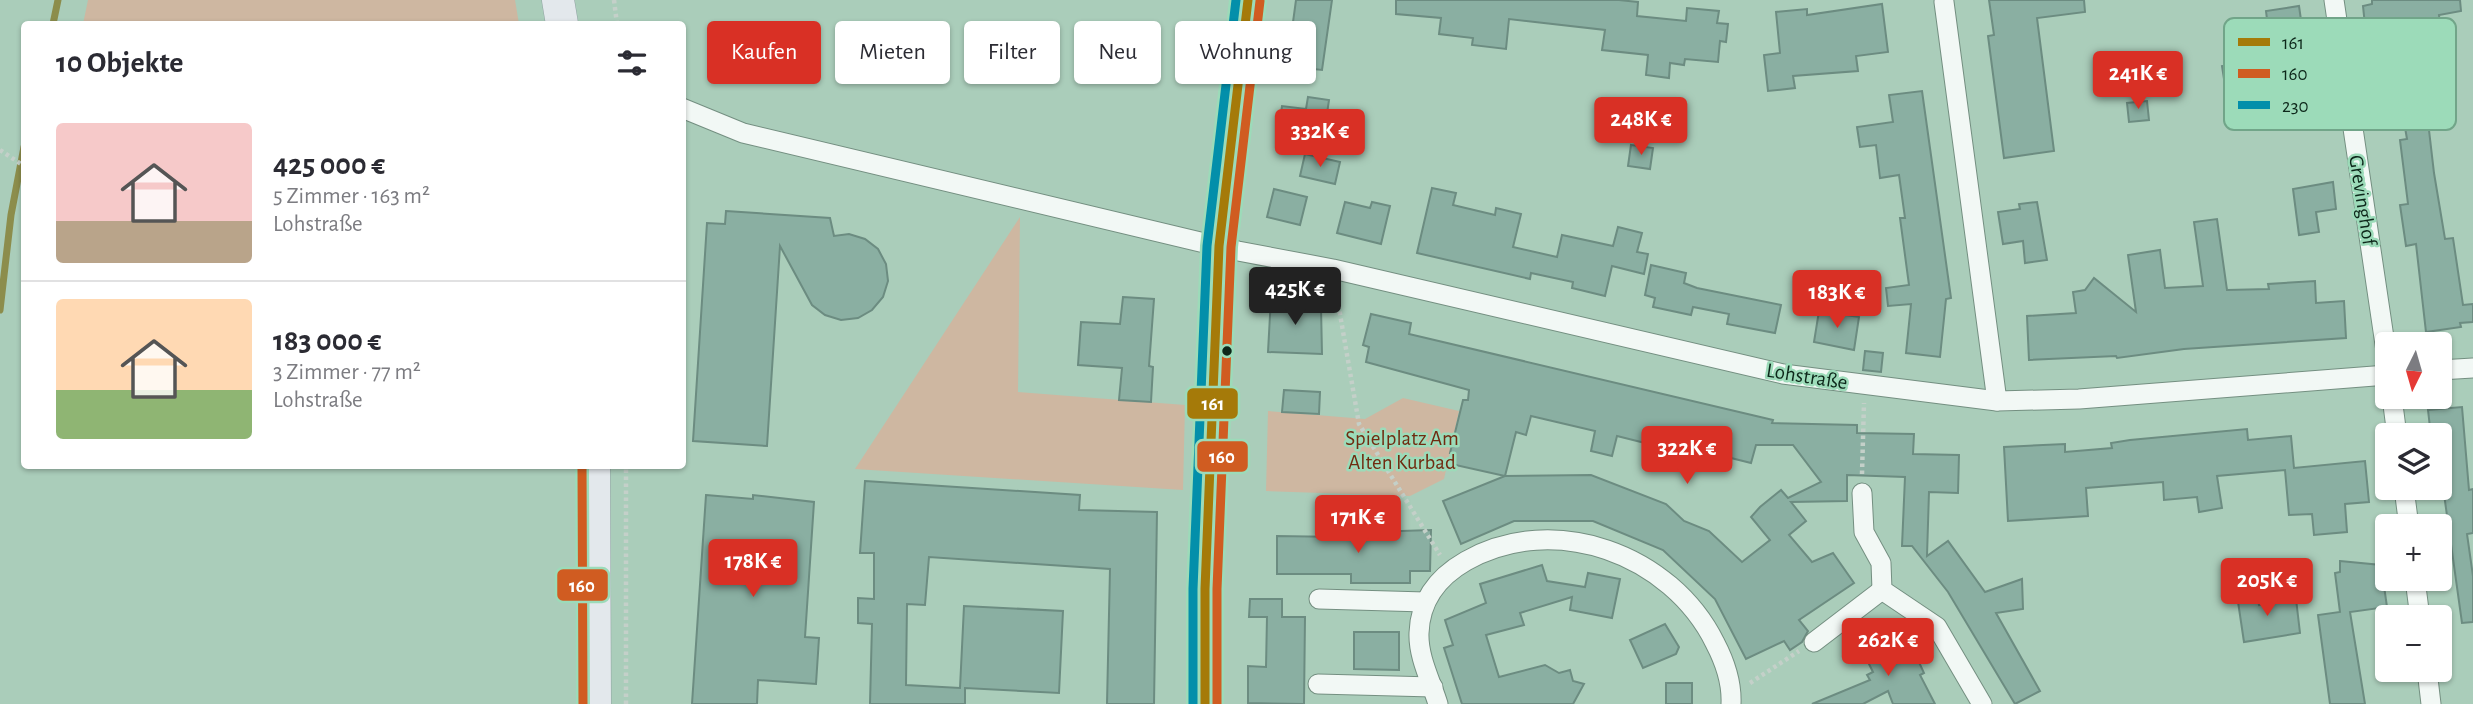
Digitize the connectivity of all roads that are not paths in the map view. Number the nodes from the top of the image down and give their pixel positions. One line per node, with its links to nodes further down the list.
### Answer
1 (558, 0): 6 (main road)
2 (1248, 0): 9 (street)
3 (2334, 0): 5 (street, Grevinghof)
4 (1944, 2): 14 (street)
5 (2337, 18)
6 (562, 21)
7 (686, 109): 9 (street, Lohstraße)
8 (2353, 130): 10 (street, Grevinghof)
9 (1219, 246): 14 (street, Lohstraße); 26 (street)
10 (2383, 332)
11 (2473, 368): 12 (street)
12 (2452, 369)
13 (2375, 375): 14 (street, Lohstraße)
14 (1997, 401)
15 (594, 469): 25 (main road)
16 (1862, 493): 17 (street)
17 (1882, 590): 20 (street); 27 (street)
18 (1319, 599): 19 (street)
19 (1425, 602): 23 (street); 24 (street)
20 (1814, 642)
21 (2428, 682): 28 (street)
22 (1318, 684): 23 (street)
23 (1435, 696)
24 (1731, 699)
25 (596, 704)
26 (1205, 704)
27 (1982, 704)
28 (2431, 704)

